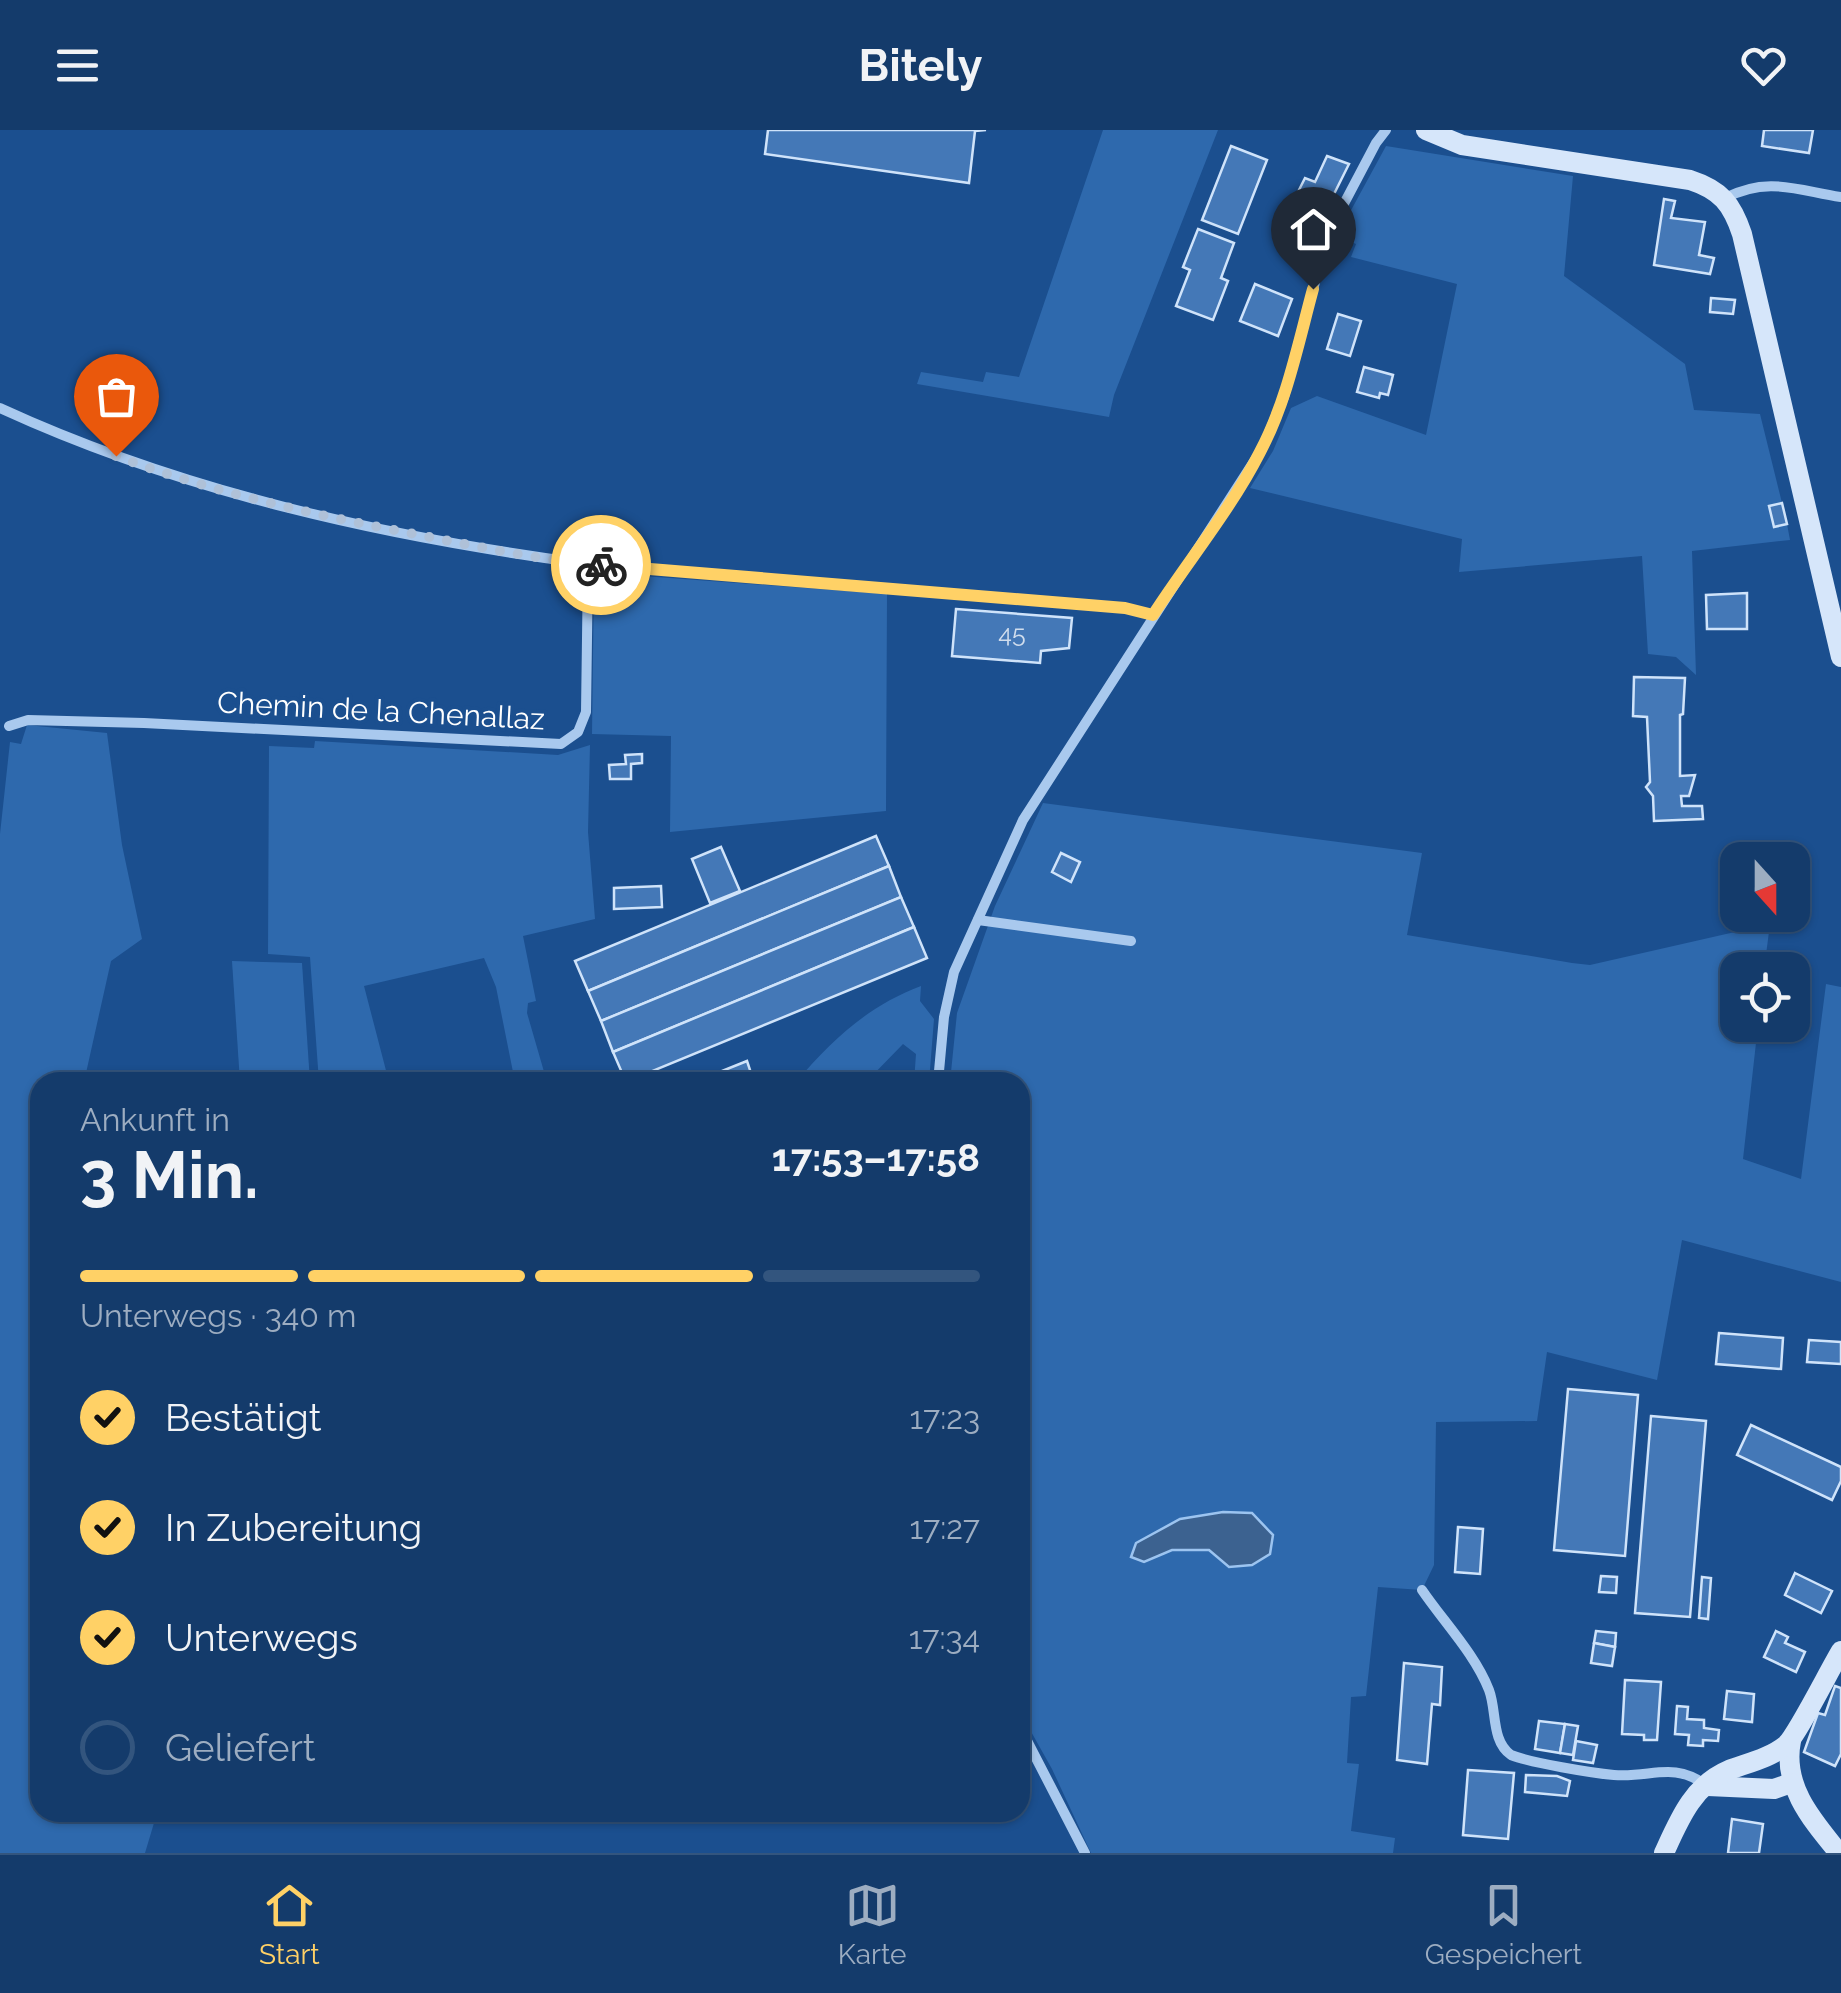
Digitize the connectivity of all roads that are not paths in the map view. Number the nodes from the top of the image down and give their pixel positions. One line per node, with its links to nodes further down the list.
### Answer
1 (1386, 130): 7 (street)
2 (1426, 130): 4 (street)
3 (1841, 197): 4 (street)
4 (1724, 198): 8 (street)
5 (0, 408): 6 (street)
6 (588, 564): 7 (street); 9 (street, Chemin de la Chenallaz)
7 (1153, 615): 10 (street)
8 (1841, 656)
9 (8, 726)
10 (978, 920): 11 (street); 12 (street)
11 (1130, 941)
12 (939, 1072)
13 (1422, 1590): 18 (street)
14 (1841, 1652): 15 (street)
15 (1790, 1741): 17 (street); 18 (street)
16 (1030, 1746): 19 (street)
17 (1791, 1783): 18 (street); 21 (street)
18 (1708, 1786): 20 (street)
19 (1085, 1853)
20 (1664, 1853)
21 (1839, 1853)

